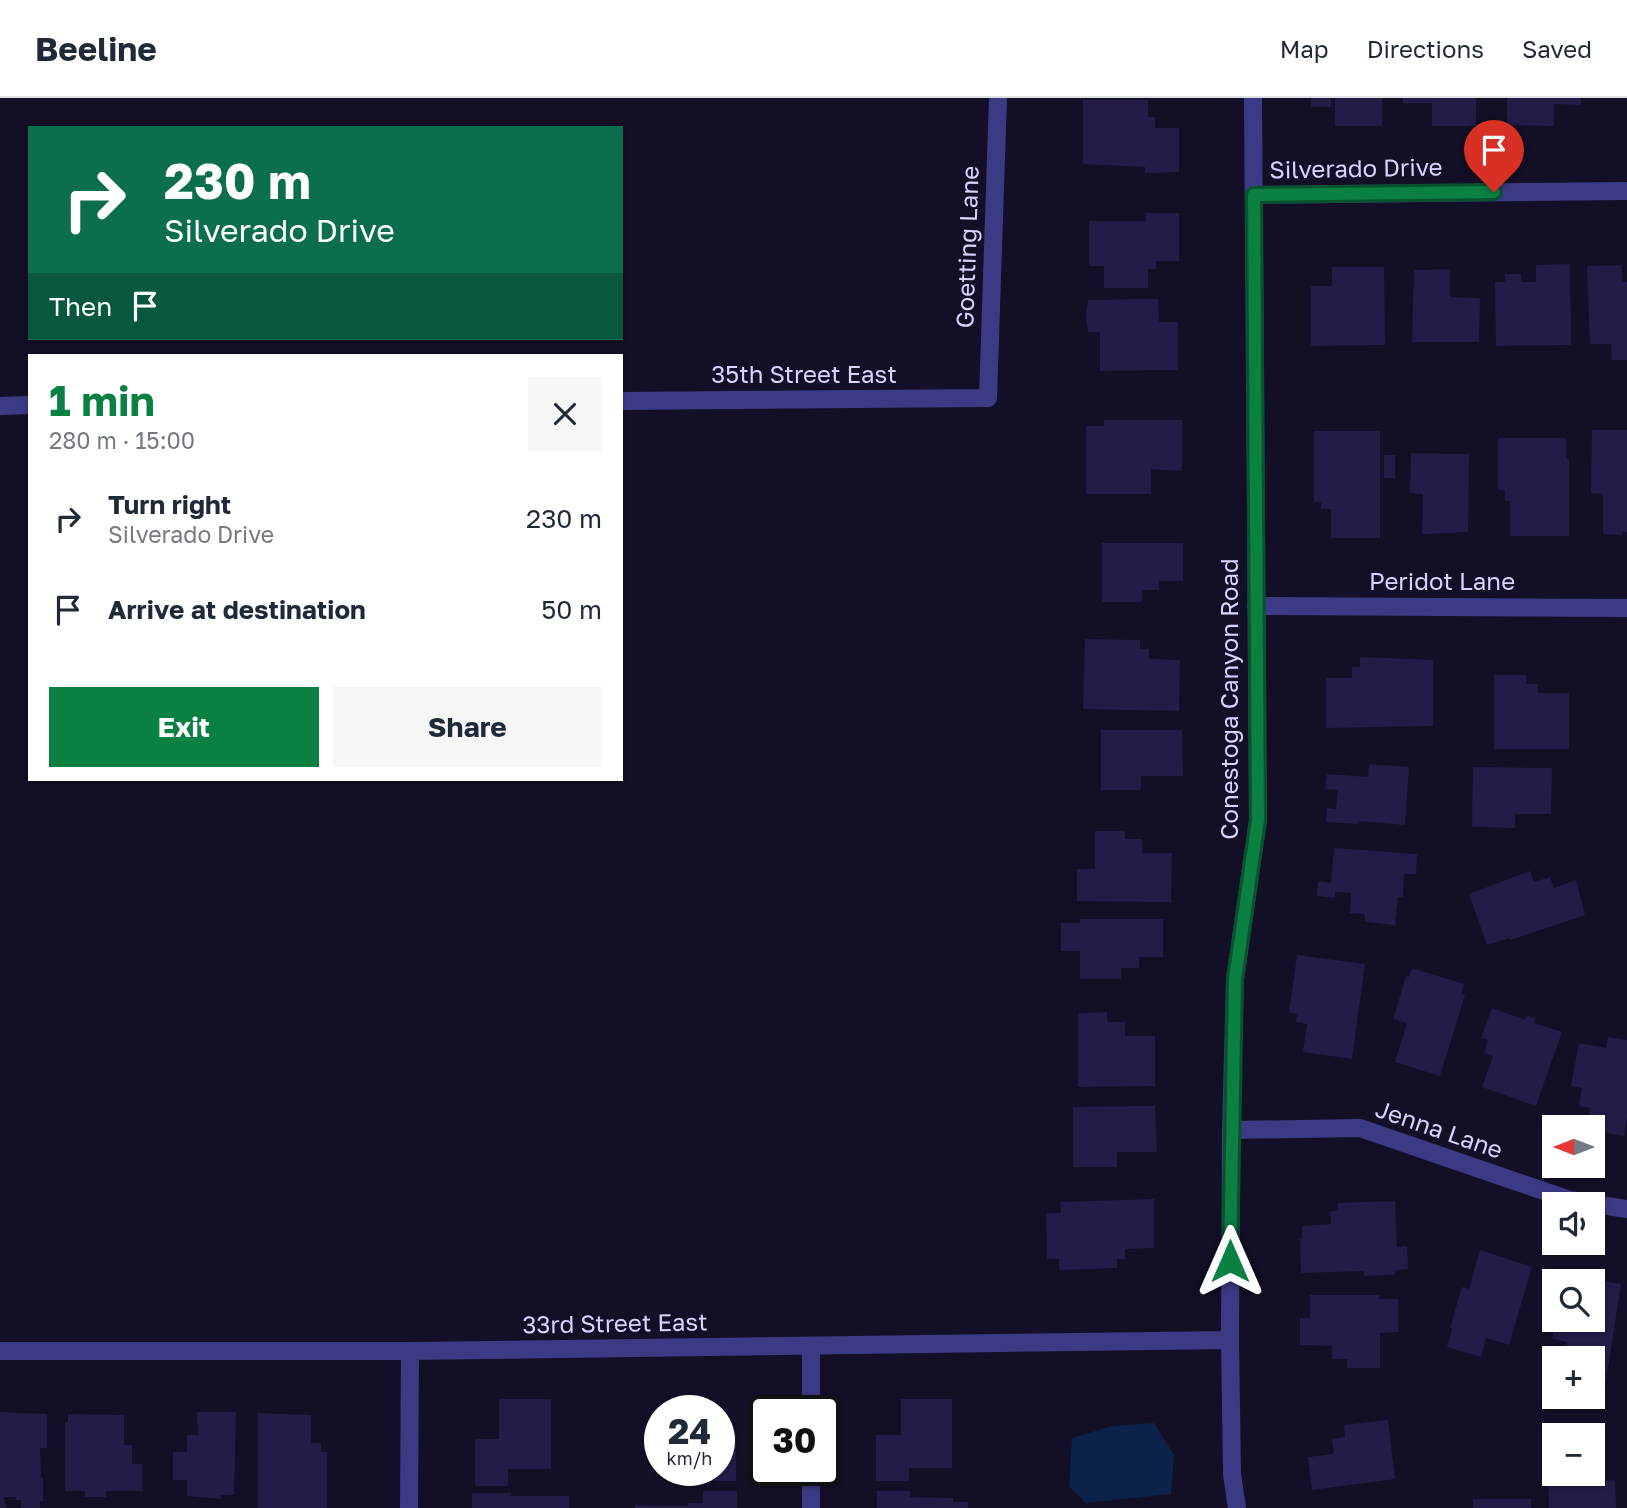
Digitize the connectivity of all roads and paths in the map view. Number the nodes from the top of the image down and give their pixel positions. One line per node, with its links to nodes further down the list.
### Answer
1 (998, 98): 5 (street, Goetting Lane)
2 (1254, 98): 4 (street, Conestoga Canyon Road)
3 (1627, 191): 4 (street, Silverado Drive)
4 (1254, 195): 9 (street, Conestoga Canyon Road)
5 (988, 398): 6 (street, 35th Street East)
6 (623, 401)
7 (0, 405): 8 (street)
8 (28, 405)
9 (1256, 606): 10 (street, Peridot Lane); 11 (street, Conestoga Canyon Road)
10 (1627, 608)
11 (1231, 1130): 12 (street, Jenna Lane); 13 (street, Conestoga Canyon Road)
12 (1627, 1209)
13 (1230, 1340): 14 (street, 33rd Street East); 21 (street, Conestoga Canyon Road)
14 (811, 1346): 16 (street, 33rd Street East); 17 (street)
15 (0, 1351): 16 (street, 33rd Street East)
16 (410, 1351): 19 (street)
17 (811, 1395)
18 (811, 1486): 20 (street)
19 (409, 1508)
20 (811, 1508)
21 (1237, 1508)

